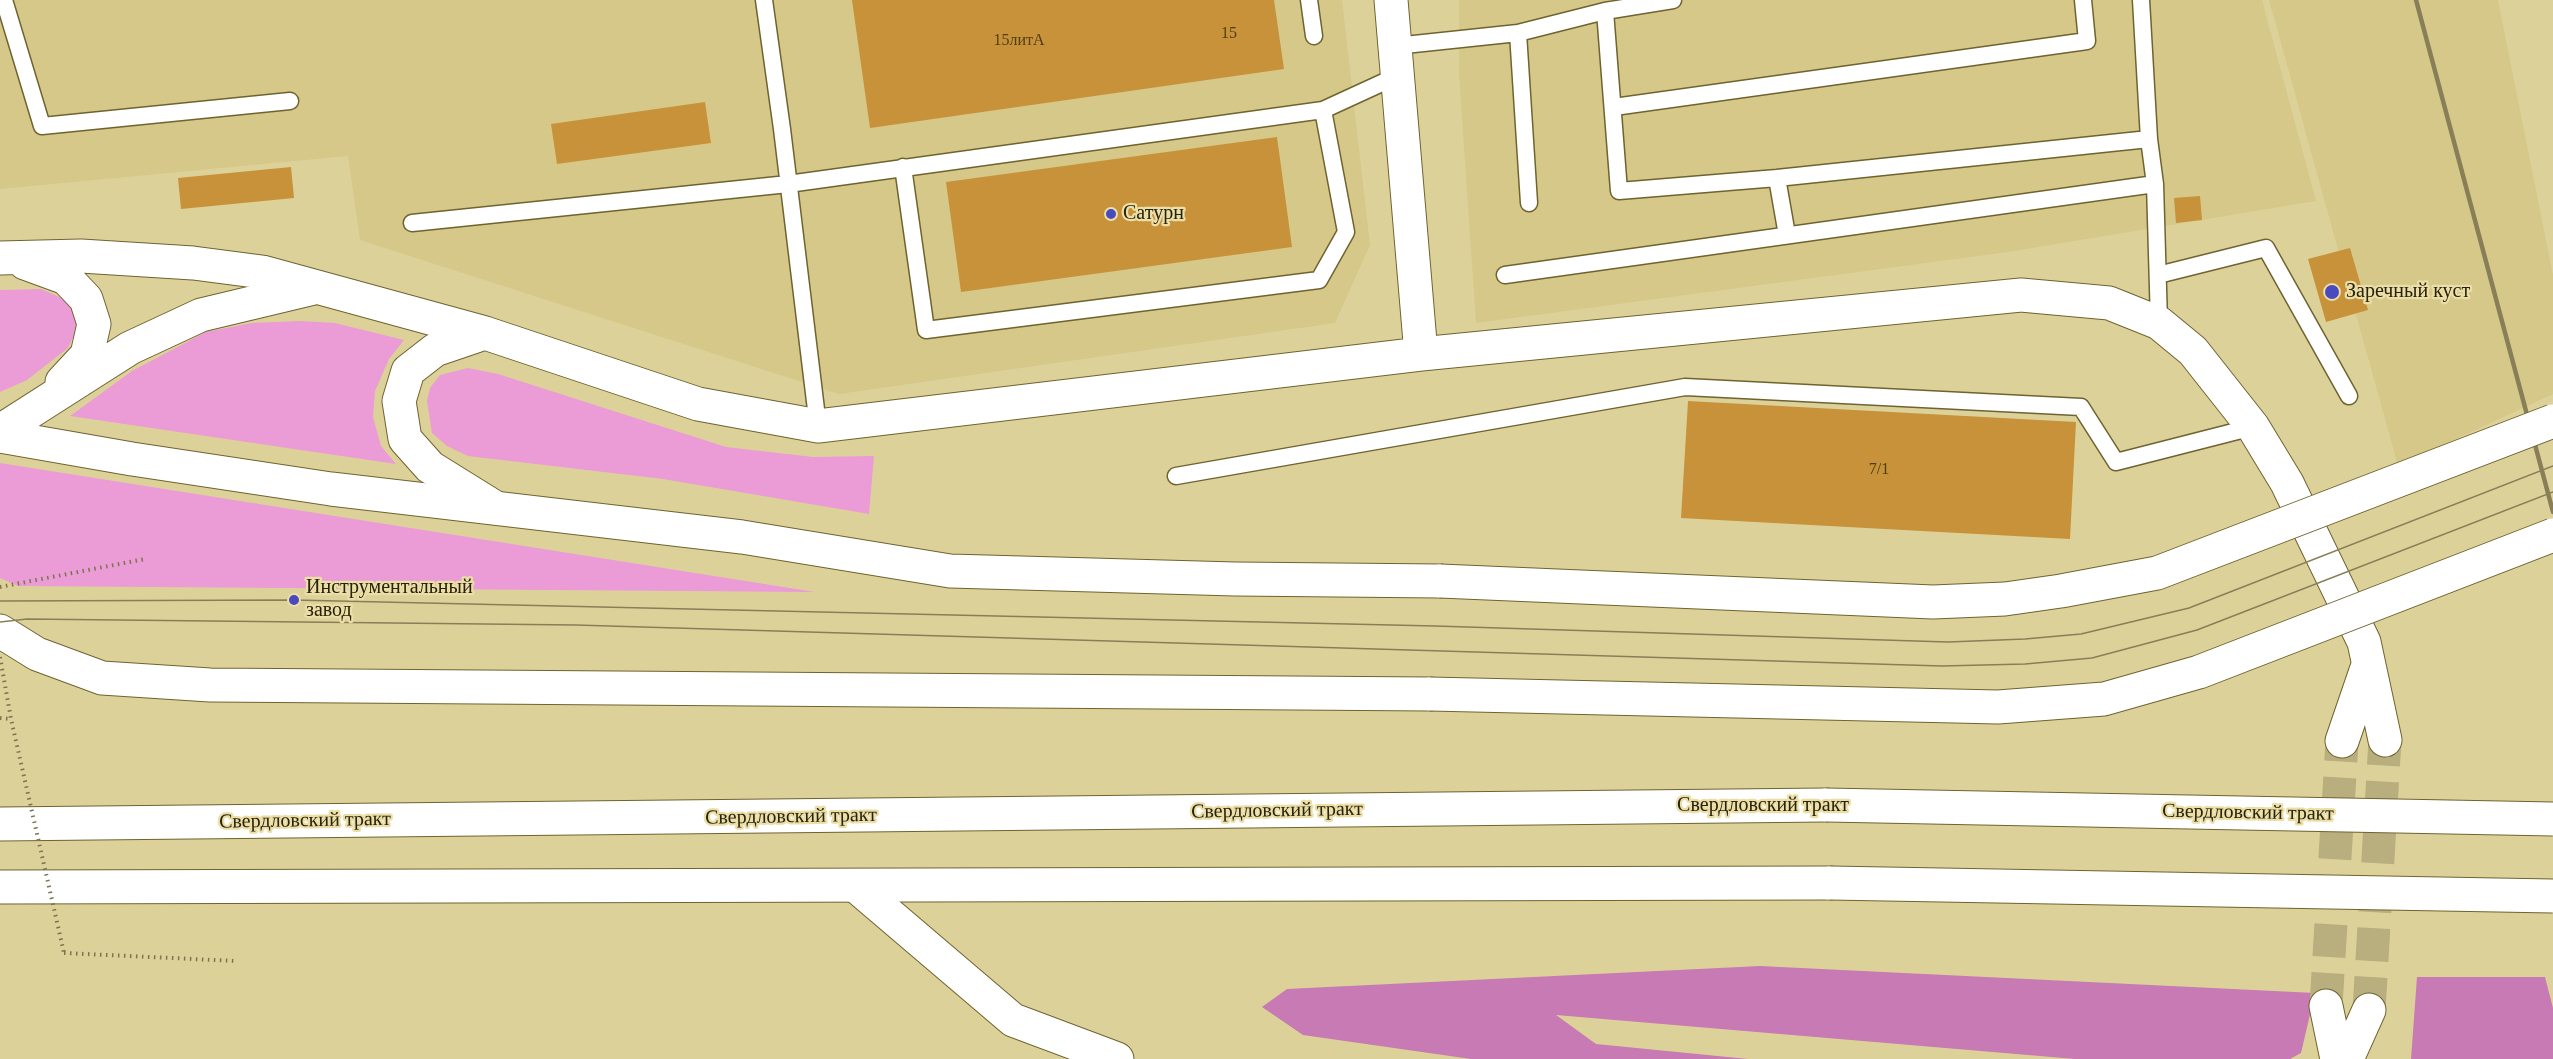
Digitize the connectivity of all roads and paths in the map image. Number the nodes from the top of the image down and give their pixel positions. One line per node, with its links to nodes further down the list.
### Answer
1 (4, 0): 12 (lane)
2 (764, 0): 18 (lane)
3 (1309, 0): 10 (lane)
4 (1391, 0): 11 (main road)
5 (1673, 0): 8 (lane)
6 (2084, 0): 13 (lane)
7 (2140, 0): 15 (lane)
8 (1605, 11): 9 (lane); 13 (lane)
9 (1518, 33): 11 (lane); 20 (lane)
10 (1314, 36)
11 (1396, 61): 14 (lane); 29 (main road)
12 (290, 101)
13 (1614, 107): 17 (lane)
14 (1323, 110): 16 (lane); 16 (lane)
15 (2149, 139): 17 (lane); 19 (lane)
16 (903, 167): 18 (lane)
17 (1777, 178): 22 (lane)
18 (788, 184): 21 (lane); 33 (lane)
19 (2155, 184): 22 (lane); 25 (lane)
20 (1529, 203)
21 (412, 223)
22 (1787, 235): 24 (lane)
23 (7, 258): 26 (main road); 31 (main road)
24 (1505, 274)
25 (2158, 274): 27 (lane); 30 (lane)
26 (318, 287): 28 (main road); 31 (main road)
27 (2159, 323): 29 (main road); 34 (main road)
28 (485, 333): 33 (main road); 37 (main road)
29 (1421, 354): 33 (main road)
30 (2349, 396)
31 (42, 403): 35 (main road)
32 (2553, 421): 37 (main road, bridge)
33 (818, 426)
34 (2253, 427): 36 (lane); 43 (main road)
35 (0, 434): 37 (main road)
36 (1176, 476)
37 (496, 508)
38 (2553, 535): 41 (main road, bridge)
39 (145, 559): 40 (path)
40 (0, 586)
41 (0, 631)
42 (0, 657): 45 (path, bridge)
43 (2369, 663): 46 (main road); 47 (main road)
44 (0, 718): 45 (path)
45 (11, 719): 53 (path, bridge)
46 (2385, 740)
47 (2343, 741)
48 (2553, 819): 49 (main road, Свердловский тракт, bridge)
49 (0, 824)
50 (857, 886): 51 (main road); 52 (main road, bridge); 56 (main road)
51 (0, 887)
52 (2553, 896)
53 (236, 961)
54 (2326, 1006): 57 (main road)
55 (2369, 1010): 58 (main road)
56 (1118, 1059)
57 (2337, 1059)
58 (2347, 1059)

